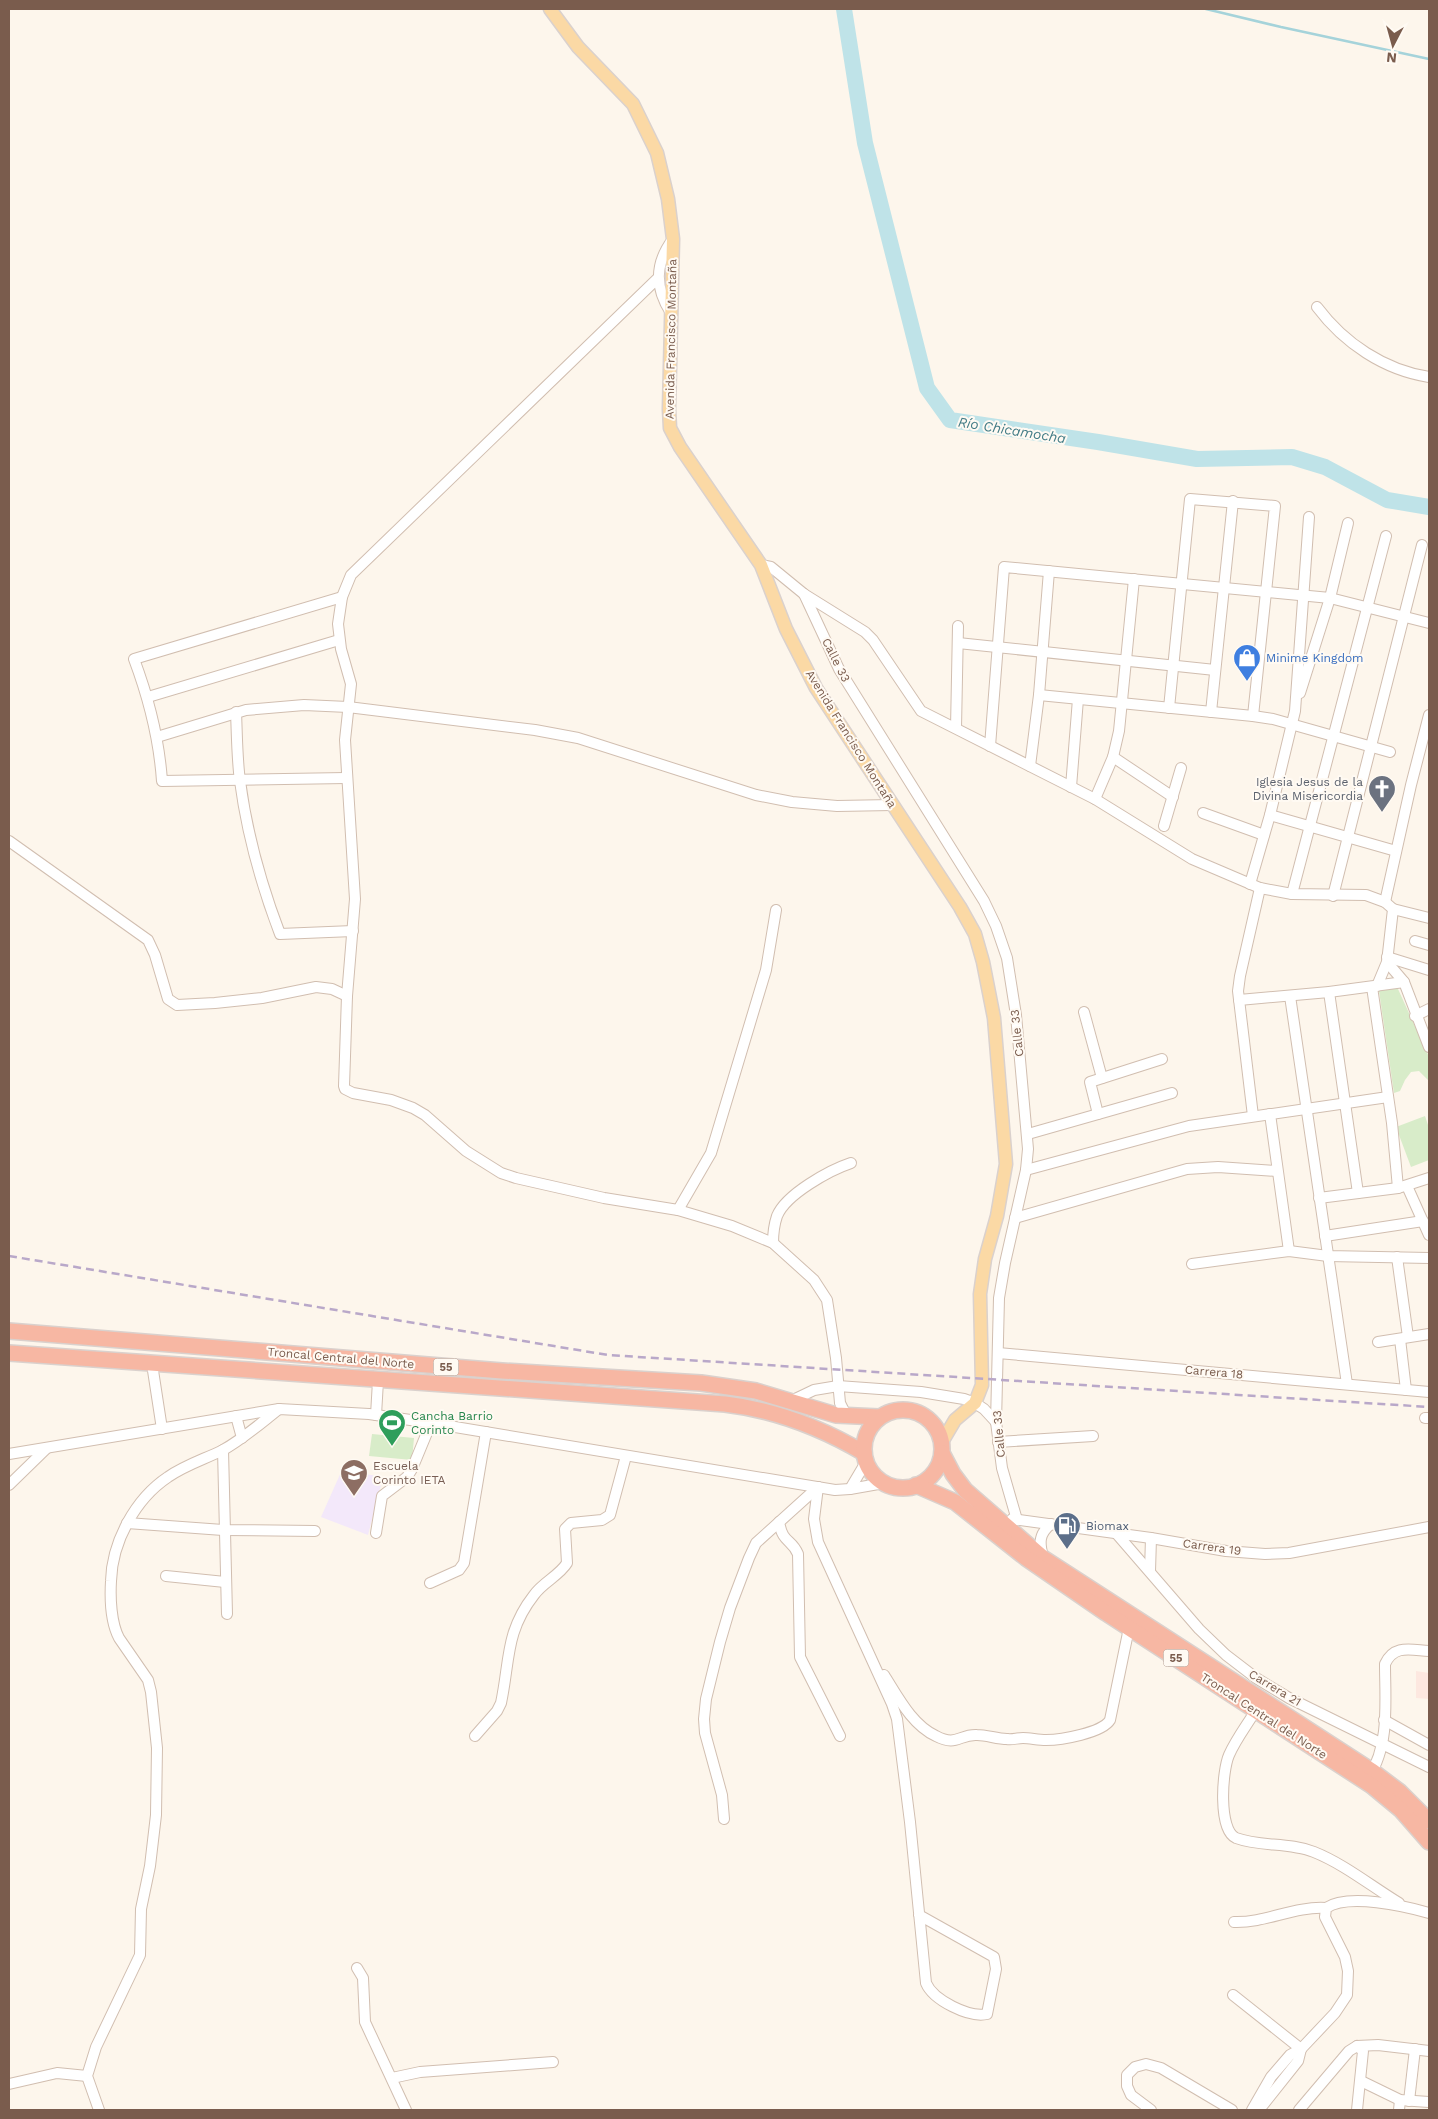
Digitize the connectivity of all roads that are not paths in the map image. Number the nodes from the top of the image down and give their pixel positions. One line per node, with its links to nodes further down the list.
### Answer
1 (550, 9): 2 (main road, Avenida Francisco Montaña)
2 (673, 239): 3 (street); 5 (main road, Avenida Francisco Montaña)
3 (658, 278): 5 (street); 20 (street)
4 (1317, 307): 6 (street)
5 (671, 313): 12 (main road, Avenida Francisco Montaña)
6 (1429, 377)
7 (1233, 501): 15 (street); 16 (street); 17 (street)
8 (1309, 517): 19 (street)
9 (1348, 523): 21 (street)
10 (1386, 536): 22 (street)
11 (1422, 545): 23 (street)
12 (761, 565): 18 (street); 59 (main road, Avenida Francisco Montaña)
13 (1049, 571): 14 (street); 28 (street); 29 (street)
14 (1134, 579): 15 (street); 30 (street)
15 (1181, 584): 16 (street); 31 (street)
16 (1224, 588): 17 (street); 32 (street)
17 (1266, 592): 19 (street); 43 (street)
18 (804, 594): 45 (street); 100 (street, Calle 33)
19 (1303, 596): 21 (street); 39 (street)
20 (342, 597): 26 (street); 34 (street)
21 (1330, 598): 22 (street); 39 (street)
22 (1367, 607): 23 (street); 46 (street)
23 (1404, 616): 24 (street); 49 (street)
24 (1429, 623)
25 (958, 626): 27 (street)
26 (339, 640): 34 (street); 37 (street)
27 (958, 643): 28 (street); 45 (street)
28 (999, 648): 29 (street); 48 (street)
29 (1042, 652): 30 (street); 33 (street)
30 (1127, 661): 31 (street); 36 (street)
31 (1173, 666): 32 (street); 38 (street)
32 (1215, 670): 41 (street)
33 (1039, 695): 35 (street); 52 (street)
34 (148, 697): 47 (street)
35 (1078, 699): 36 (street); 56 (street)
36 (1123, 703): 38 (street); 51 (street)
37 (348, 707): 40 (street); 54 (street); 59 (street)
38 (1169, 708): 41 (street)
39 (1295, 711): 44 (street)
40 (236, 712): 47 (street); 55 (street)
41 (1211, 712): 43 (street)
42 (1429, 715): 67 (street)
43 (1253, 716): 44 (street)
44 (1292, 724): 46 (street); 61 (street)
45 (956, 728): 48 (street)
46 (1333, 736): 49 (street); 63 (street)
47 (157, 737): 55 (street)
48 (990, 746): 52 (street)
49 (1371, 747): 50 (street); 65 (street)
50 (1390, 752)
51 (1113, 757): 57 (street); 58 (street)
52 (1030, 766): 56 (street)
53 (1181, 768): 57 (street)
54 (346, 778): 55 (street); 76 (street)
55 (240, 780): 76 (street)
56 (1071, 788): 58 (street)
57 (1173, 796): 62 (street)
58 (1095, 800): 68 (street)
59 (892, 805): 132 (main road, Avenida Francisco Montaña)
60 (1203, 813): 64 (street)
61 (1270, 815): 63 (street); 64 (street)
62 (1164, 826)
63 (1309, 828): 65 (street); 70 (street)
64 (1264, 835): 68 (street)
65 (1348, 838): 67 (street); 71 (street)
66 (9, 841): 84 (street)
67 (1396, 851): 72 (street)
68 (1250, 884): 69 (street)
69 (1260, 888): 70 (street); 86 (street)
70 (1292, 894): 71 (street)
71 (1333, 896): 72 (street)
72 (1385, 902): 73 (street)
73 (1393, 909): 75 (street); 79 (street)
74 (776, 910): 108 (street)
75 (1429, 918)
76 (353, 931): 84 (street)
77 (1415, 941): 78 (street)
78 (1429, 945)
79 (1387, 959): 80 (street); 81 (street); 82 (street)
80 (1429, 970)
81 (1404, 982): 82 (street); 89 (street)
82 (1375, 986): 83 (street); 94 (street)
83 (1329, 992): 85 (street); 95 (street)
84 (347, 996): 108 (street)
85 (1290, 996): 86 (street); 96 (street)
86 (1239, 1000): 99 (street)
87 (1429, 1009): 89 (street)
88 (1084, 1012): 92 (street)
89 (1415, 1016): 90 (street)
90 (1429, 1047)
91 (1162, 1059): 92 (street)
92 (1102, 1078): 97 (street)
93 (1172, 1093): 97 (street)
94 (1388, 1097): 95 (street); 105 (street)
95 (1345, 1103): 96 (street); 106 (street)
96 (1306, 1110): 98 (street); 107 (street)
97 (1098, 1114): 100 (street)
98 (1270, 1114): 99 (street); 103 (street)
99 (1253, 1116): 102 (street)
100 (1028, 1134): 102 (street, Calle 33)
101 (851, 1163): 113 (street)
102 (1026, 1170): 109 (street, Calle 33)
103 (1276, 1171): 109 (street); 114 (street)
104 (1429, 1178): 105 (street)
105 (1403, 1187): 106 (street); 110 (street)
106 (1358, 1193): 107 (street)
107 (1319, 1198): 112 (street)
108 (678, 1210): 113 (street)
109 (1015, 1218): 123 (street, Calle 33)
110 (1423, 1221): 111 (street); 112 (street)
111 (1429, 1235)
112 (1325, 1236): 115 (street)
113 (773, 1243): 128 (street)
114 (1289, 1251): 115 (street); 118 (street)
115 (1328, 1256): 116 (street); 127 (street)
116 (1397, 1257): 117 (street); 121 (street)
117 (1429, 1258)
118 (1192, 1264)
119 (9, 1331): 131 (highway, Troncal Central del Norte / 55)
120 (1429, 1334): 121 (street)
121 (1404, 1338): 122 (street); 129 (street)
122 (1378, 1342)
123 (998, 1352): 127 (street, Carrera 18); 138 (street, Calle 33)
124 (9, 1353): 125 (highway, Troncal Central del Norte / 55)
125 (152, 1364): 126 (highway, Troncal Central del Norte / 55); 140 (street)
126 (378, 1380): 135 (street); 150 (highway, Troncal Central del Norte / 55)
127 (1347, 1384): 129 (street, Carrera 18)
128 (838, 1386): 131 (street); 132 (street); 136 (street)
129 (1406, 1390): 130 (street, Carrera 18)
130 (1429, 1392)
131 (791, 1401): 136 (highway, Troncal Central del Norte / 55)
132 (975, 1403): 138 (street); 145 (main road)
133 (280, 1409): 134 (street); 135 (street); 143 (street)
134 (236, 1416): 140 (street); 143 (street)
135 (376, 1416): 139 (street)
136 (847, 1417): 137 (highway, Troncal Central del Norte / 55)
137 (879, 1418): 145 (highway, 55); 150 (highway)
138 (996, 1422): 144 (street, Calle 33)
139 (431, 1423): 141 (street); 164 (street)
140 (162, 1429): 146 (street)
141 (486, 1432): 149 (street); 171 (street)
142 (1093, 1436): 144 (street)
143 (242, 1438): 147 (street)
144 (998, 1442): 157 (street, Calle 33)
145 (942, 1447): 153 (highway); 156 (highway, Troncal Central del Norte / 55)
146 (48, 1448): 148 (street); 152 (street)
147 (223, 1450): 159 (street); 162 (street)
148 (9, 1454)
149 (626, 1456): 154 (street); 178 (street)
150 (865, 1457): 151 (highway, 55); 155 (street)
151 (884, 1483): 153 (highway, 55); 155 (street)
152 (9, 1485)
153 (916, 1486): 173 (highway, Troncal Central del Norte / 55)
154 (818, 1488): 155 (street); 158 (street); 175 (street)
155 (850, 1489)
156 (994, 1517): 157 (street, Carrera 19); 167 (highway, Troncal Central del Norte / 55)
157 (1017, 1520): 160 (street, Carrera 19)
158 (779, 1522): 179 (street); 184 (street)
159 (127, 1524): 162 (street); 199 (street)
160 (1052, 1524): 165 (street, Carrera 19); 167 (street)
161 (1429, 1528): 166 (street, Carrera 19)
162 (224, 1530): 163 (street); 170 (street)
163 (316, 1530)
164 (376, 1533)
165 (1116, 1533): 166 (street, Carrera 19); 168 (street, Carrera 21)
166 (1151, 1538): 168 (street)
167 (1043, 1558): 183 (highway, Troncal Central del Norte / 55)
168 (1150, 1571): 180 (street, Carrera 21)
169 (166, 1576): 170 (street)
170 (226, 1582): 172 (street)
171 (430, 1583)
172 (227, 1614)
173 (1129, 1628): 175 (street); 176 (highway, Troncal Central del Norte / 55)
174 (1429, 1651): 177 (street)
175 (869, 1656): 190 (street)
176 (1256, 1710): 183 (highway, Troncal Central del Norte / 55); 187 (street)
177 (1384, 1720): 180 (street); 181 (street)
178 (475, 1736)
179 (840, 1736)
180 (1381, 1743): 182 (street, Carrera 21); 183 (street)
181 (1429, 1745)
182 (1429, 1767)
183 (1369, 1776): 185 (highway, Troncal Central del Norte / 55); 186 (highway, Troncal Central del Norte / 55)
184 (724, 1819)
185 (1429, 1820)
186 (1429, 1842)
187 (1403, 1905): 188 (street); 189 (street)
188 (1326, 1908): 191 (street); 195 (street)
189 (1429, 1913)
190 (919, 1915): 190 (street)
191 (1234, 1922)
192 (357, 1968): 200 (street)
193 (1233, 1995): 195 (street)
194 (1357, 2046): 196 (street); 201 (street); 211 (street)
195 (1301, 2049): 209 (street); 210 (street)
196 (1415, 2049): 197 (street); 204 (street)
197 (1429, 2051)
198 (553, 2062): 200 (street)
199 (87, 2076): 202 (street); 205 (street)
200 (392, 2078): 206 (street)
201 (1361, 2081): 204 (street); 212 (street)
202 (9, 2084)
203 (1429, 2102): 204 (street)
204 (1402, 2104)
205 (99, 2110)
206 (406, 2110)
207 (1151, 2110): 208 (street)
208 (1232, 2110)
209 (1252, 2110)
210 (1259, 2110)
211 (1299, 2110)
212 (1357, 2110)

